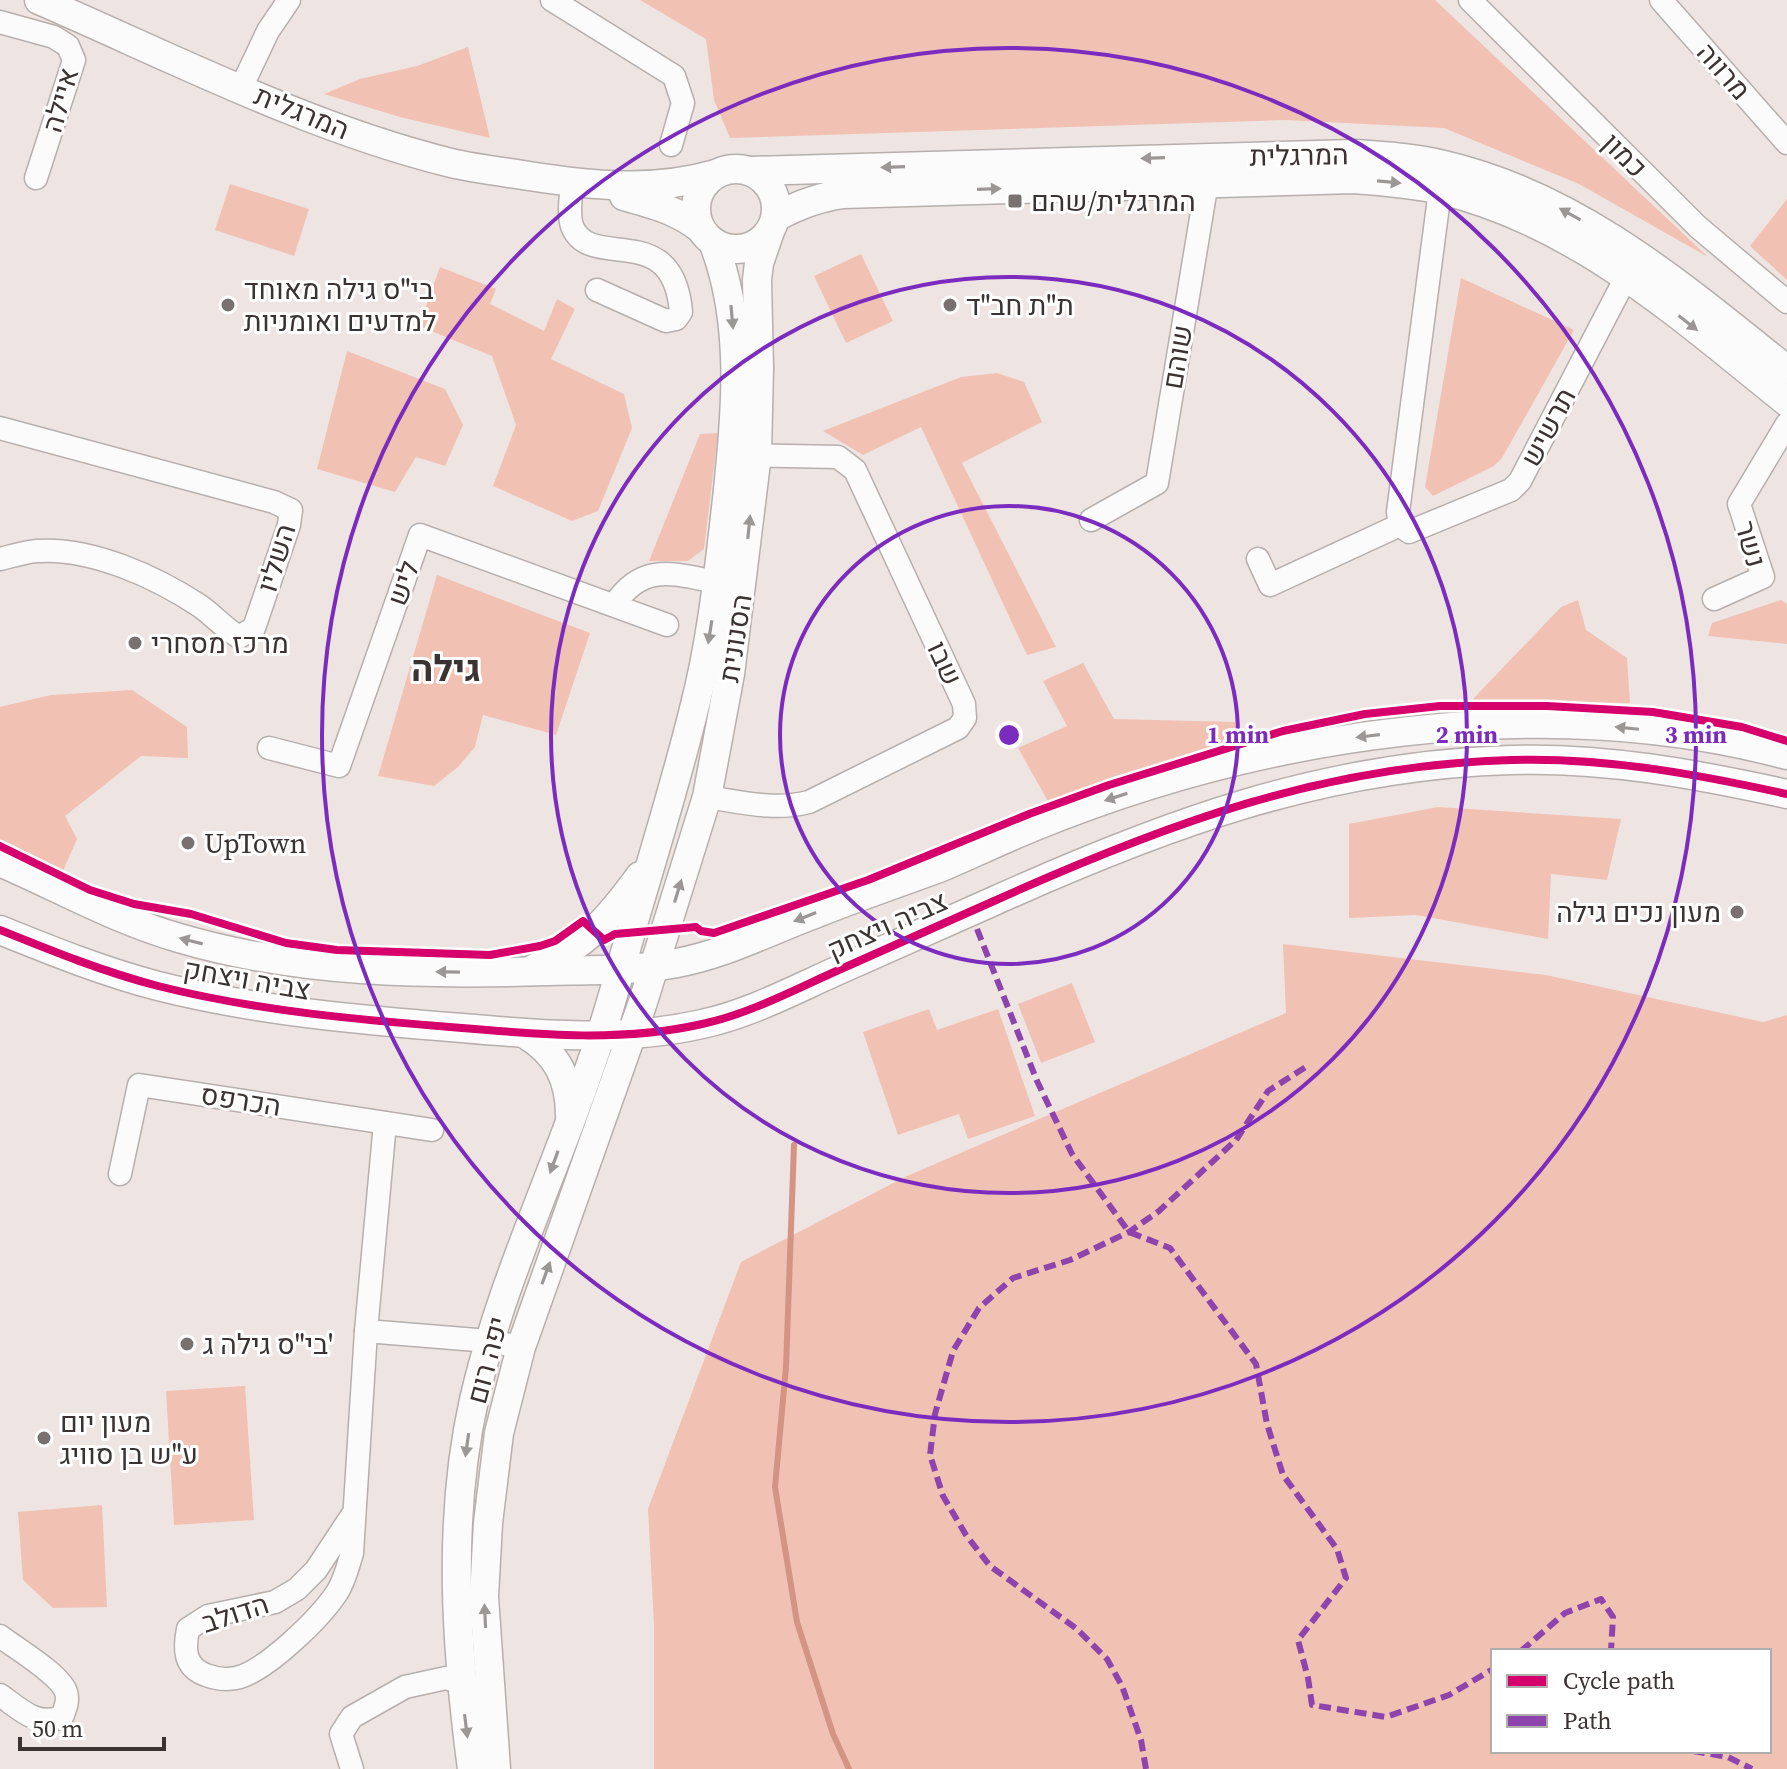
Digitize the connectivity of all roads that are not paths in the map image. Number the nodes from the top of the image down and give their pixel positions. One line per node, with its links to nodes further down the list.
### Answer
1 (39, 0): 7 (street, המרגלית)
2 (289, 0): 7 (street)
3 (552, 0): 9 (street)
4 (1470, 0): 20 (street, כמון)
5 (1661, 0): 8 (street, מרווה)
6 (0, 22): 14 (street, איילה)
7 (241, 88): 15 (street, המרגלית)
8 (1787, 143)
9 (671, 145)
10 (1209, 169): 11 (street, המרגלית, one-way to 11); 13 (street, המרגלית); 16 (street, המרגלית, one-way to 10); 26 (street, שוהם)
11 (750, 171): 12 (street); 16 (street)
12 (716, 174): 15 (street, המרגלית); 17 (street)
13 (1441, 177): 18 (street, המרגלית); 27 (street)
14 (36, 178)
15 (575, 183): 17 (street, המרגלית); 19 (street)
16 (773, 224): 17 (street); 25 (street, הסנונית)
17 (706, 235): 25 (street, הסנונית, one-way to 25)
18 (1632, 265): 21 (street, המרגלית); 22 (street, המרגלית, one-way to 22); 27 (street, תרשיש)
19 (597, 290)
20 (1787, 302)
21 (1787, 370)
22 (1787, 402)
23 (1787, 424): 31 (street, נשר)
24 (0, 428): 28 (street, השליו)
25 (744, 455): 30 (street, הסנונית); 37 (street, שבו)
26 (1091, 520)
27 (1400, 525): 29 (street, תרשיש)
28 (0, 559)
29 (1258, 559)
30 (730, 585): 32 (street); 37 (street, הסנונית); 38 (street, הסנונית, one-way to 38)
31 (1714, 599)
32 (614, 605): 33 (street, ליש); 34 (street, ליש)
33 (667, 625)
34 (269, 748)
35 (1787, 755): 41 (street, צביה ויצחק, one-way to 41)
36 (1787, 794): 45 (street, צביה ויצחק)
37 (707, 797): 41 (street, הסנונית, one-way to 37)
38 (652, 859): 42 (street, הסנונית); 43 (street)
39 (0, 862): 43 (street, צביה ויצחק, one-way to 39)
40 (0, 930): 44 (street, צביה ויצחק)
41 (655, 966): 42 (street, צביה ויצחק); 45 (street, הסנונית)
42 (620, 970): 43 (street, צביה ויצחק); 46 (street, יפה רום)
43 (526, 972)
44 (525, 1034): 46 (street, צביה ויצחק); 47 (street)
45 (632, 1035): 46 (street, צביה ויצחק); 53 (street, יפה רום, one-way to 45)
46 (600, 1036): 47 (street, יפה רום)
47 (570, 1118): 52 (street, יפה רום, one-way to 52)
48 (385, 1123): 49 (street, הכרפס); 50 (street, הכרפס); 51 (street, הדולב)
49 (432, 1130)
50 (120, 1174)
51 (366, 1331): 52 (street); 54 (street, הדולב)
52 (489, 1341): 53 (street); 56 (street, יפה רום, one-way to 56)
53 (521, 1347): 57 (street, יפה רום, one-way to 53)
54 (353, 1514): 54 (street, הדולב)
55 (0, 1636): 58 (street)
56 (462, 1682): 57 (street); 59 (street); 60 (street, יפה רום, one-way to 60)
57 (490, 1694): 61 (street, יפה רום)
58 (0, 1695)
59 (352, 1769)
60 (472, 1769)
61 (496, 1769)

